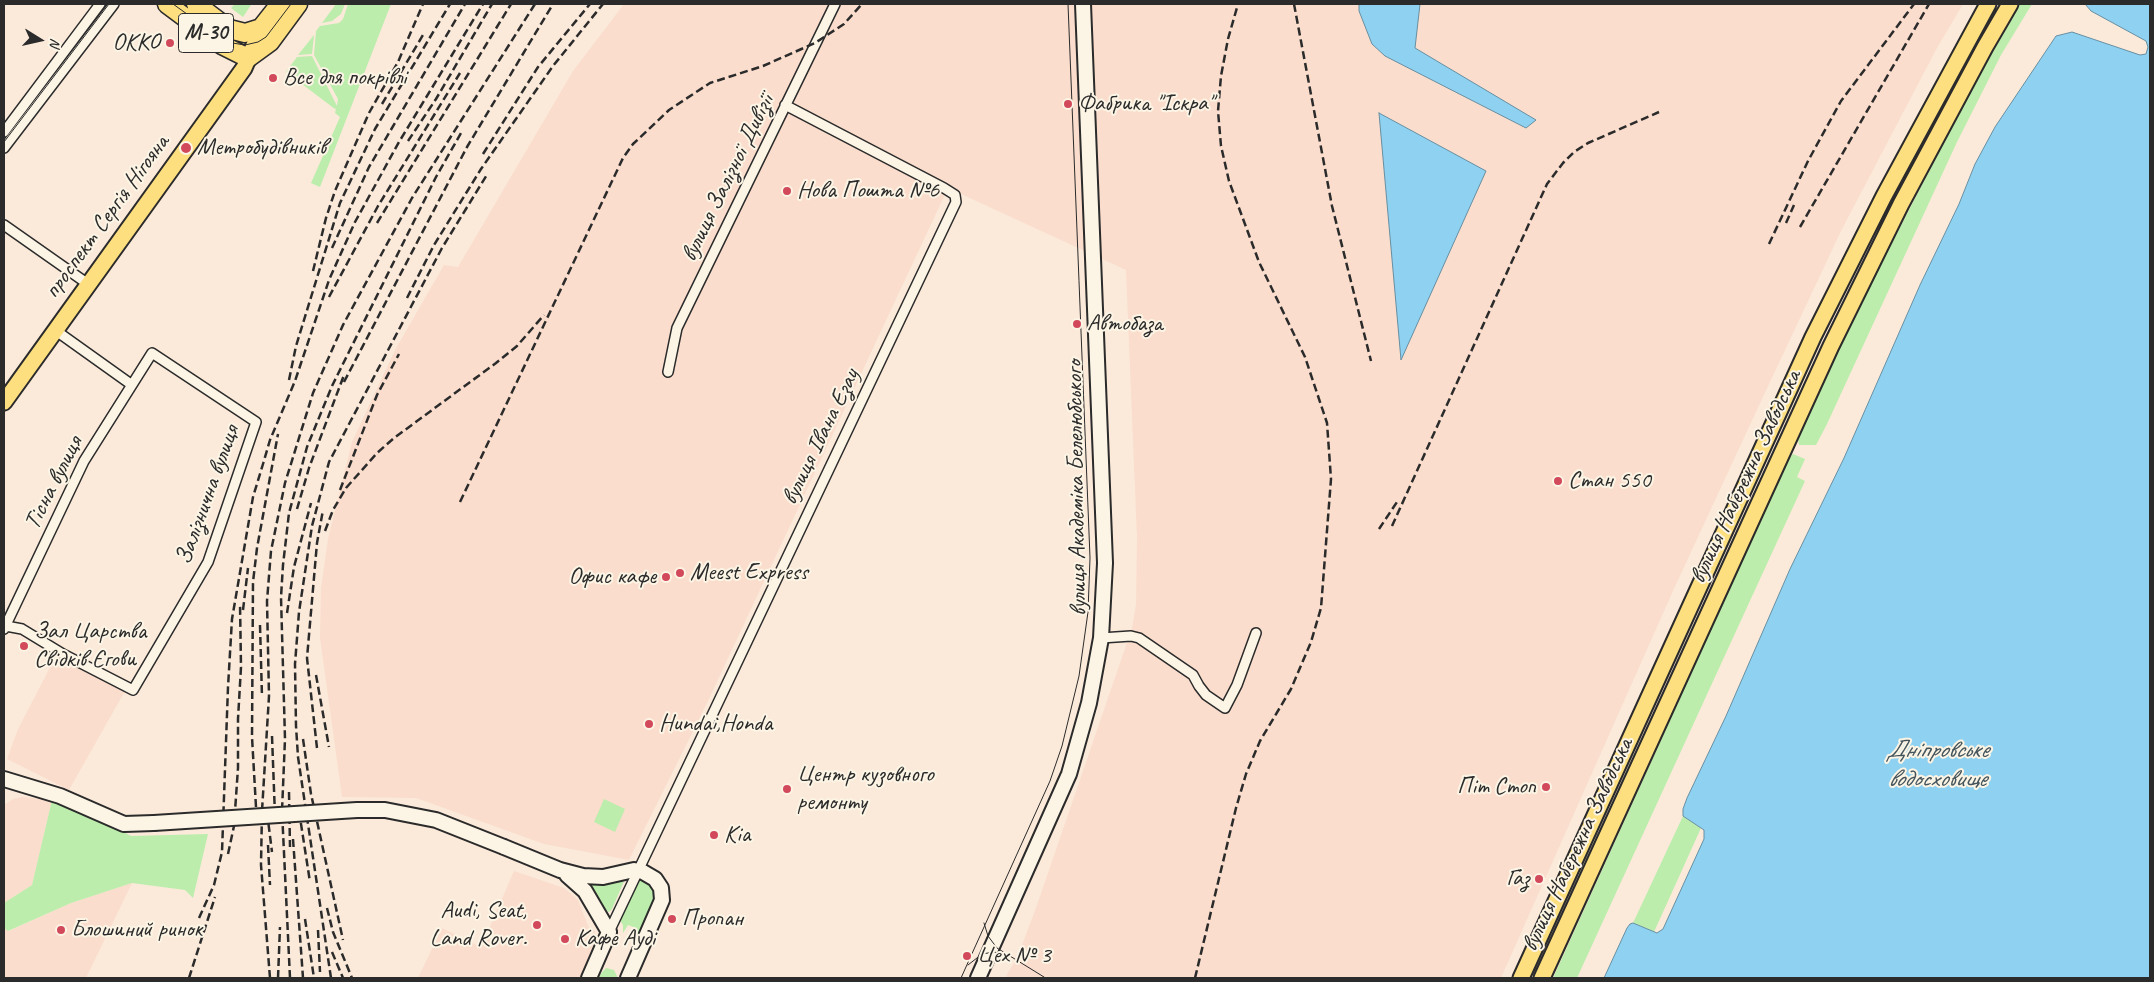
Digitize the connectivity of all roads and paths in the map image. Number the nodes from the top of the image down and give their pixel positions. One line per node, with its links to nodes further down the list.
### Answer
1 (100, 4): 15 (street)
2 (114, 4): 16 (street)
3 (167, 4): 13 (highway, М-30)
4 (196, 4): 12 (highway, М-30)
5 (280, 4): 11 (highway, проспект Сергія Нігояна / М-30)
6 (298, 4): 13 (highway, проспект Сергія Нігояна / М-30)
7 (835, 4): 14 (street, вулиця Залізної Дивізії)
8 (1083, 4): 26 (street, вулиця Академіка Белелюбського)
9 (1988, 4): 34 (main road, вулиця Набережна Заводська)
10 (2010, 4): 35 (main road, вулиця Набережна Заводська)
11 (267, 22): 12 (highway, М-30); 13 (main road, проспект Сергія Нігояна)
12 (229, 29): 13 (main road)
13 (248, 58): 18 (main road, проспект Сергія Нігояна)
14 (785, 105): 20 (street, вулиця Залізної Дивізії); 29 (street, вулиця Івана Езау)
15 (4, 132)
16 (4, 148)
17 (4, 225): 18 (street)
18 (88, 284): 19 (main road, проспект Сергія Нігояна)
19 (55, 330): 21 (street); 22 (main road, проспект Сергія Нігояна)
20 (668, 372)
21 (132, 385): 23 (street, Тісна вулиця); 24 (street, Тісна вулиця)
22 (4, 402)
23 (256, 422): 24 (street, Залізнична вулиця)
24 (5, 628)
25 (1256, 633): 26 (street)
26 (1100, 638): 33 (street, вулиця Академіка Белелюбського)
27 (4, 779): 28 (street, bridge)
28 (560, 870): 29 (street); 30 (street)
29 (638, 870): 30 (street, вулиця Івана Езау); 32 (street)
30 (609, 932): 31 (street, вулиця Івана Езау)
31 (589, 978)
32 (628, 978)
33 (978, 978)
34 (1521, 978)
35 (1542, 978)

